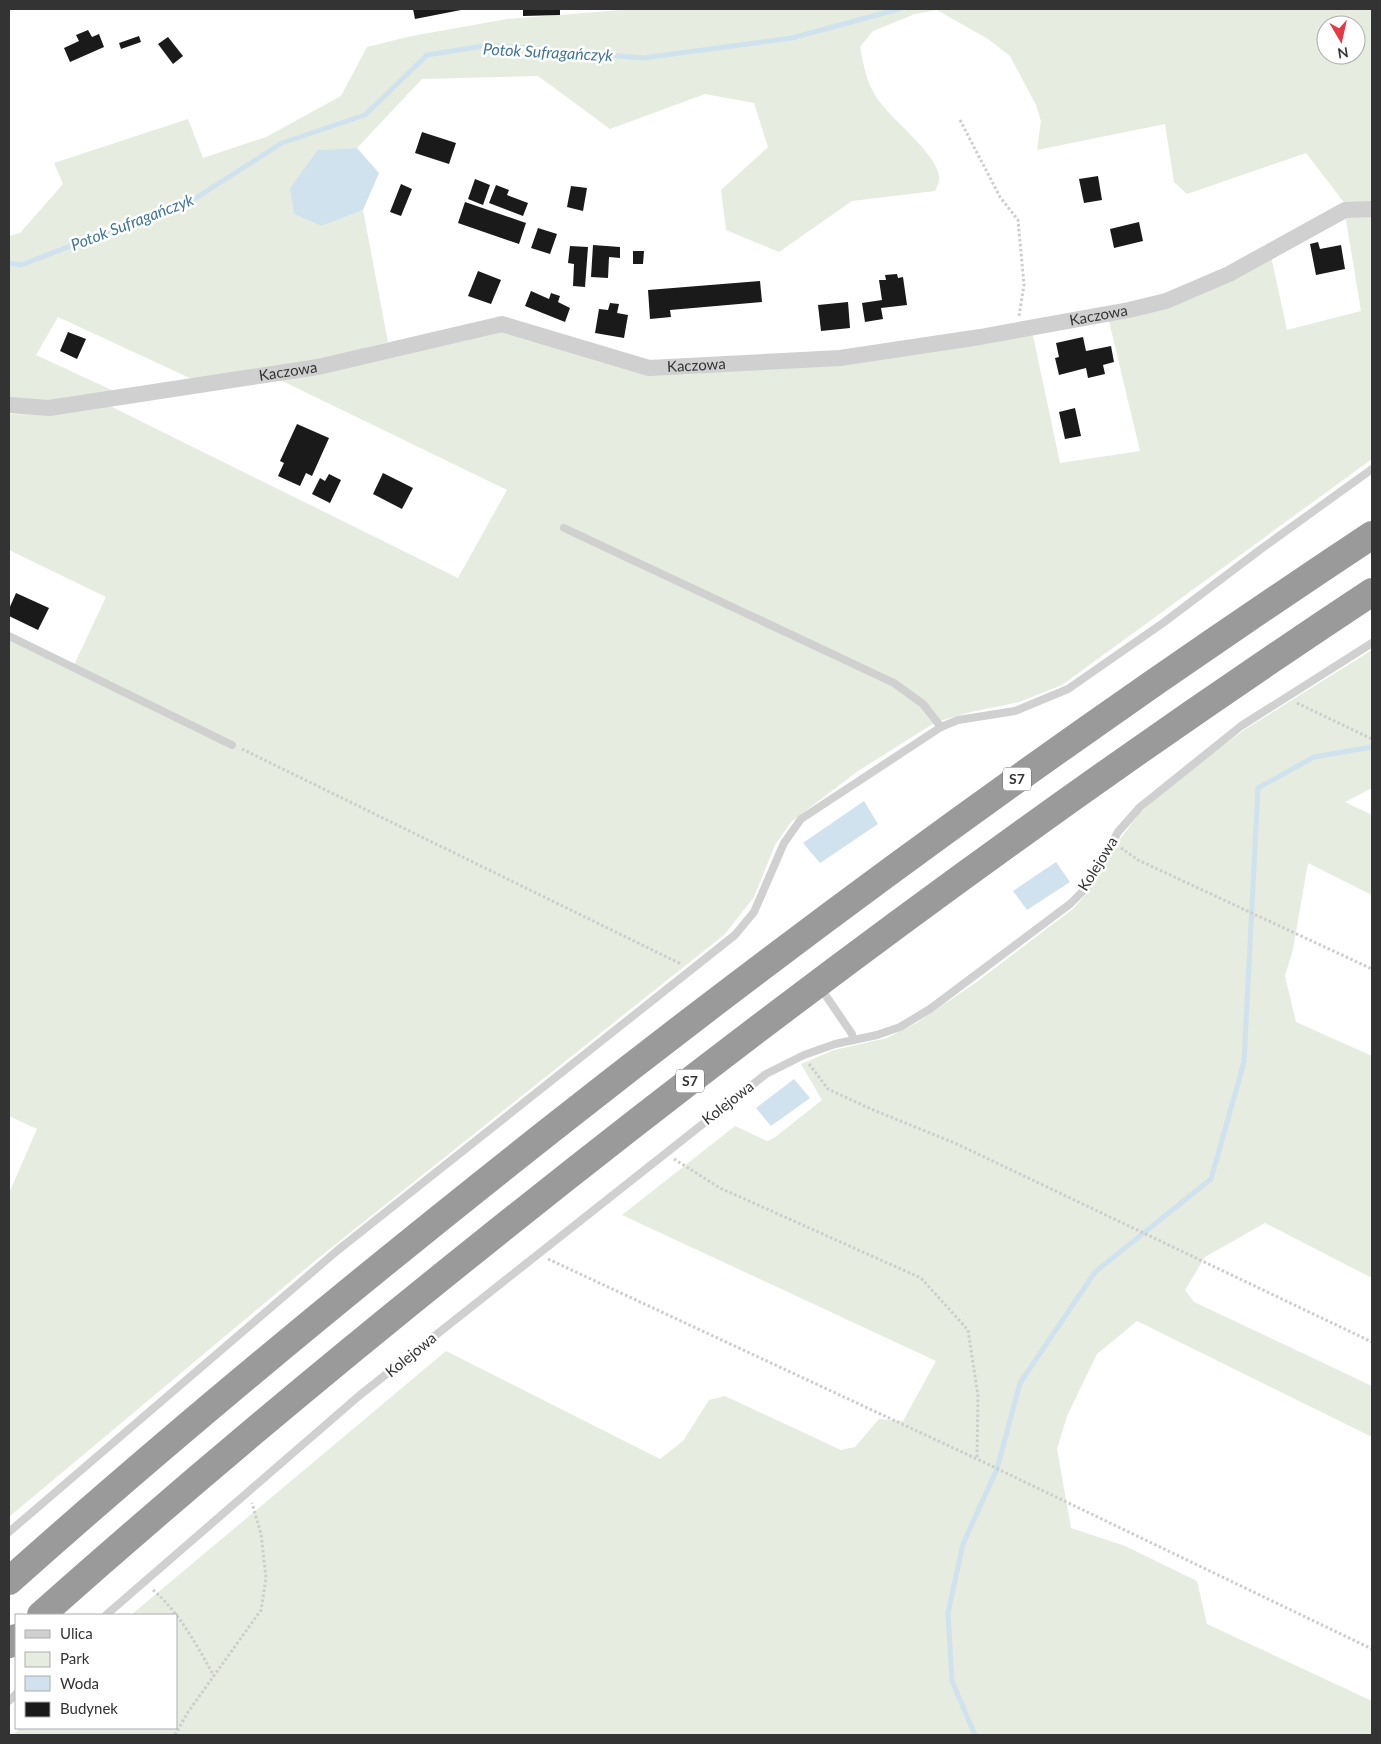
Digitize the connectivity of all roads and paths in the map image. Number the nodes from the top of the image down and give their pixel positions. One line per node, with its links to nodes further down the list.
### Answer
1 (960, 120): 3 (path)
2 (1372, 209): 3 (street, Kaczowa)
3 (1016, 331): 4 (street, Kaczowa)
4 (9, 405)
5 (1372, 469): 14 (lane)
6 (1372, 516): 10 (highway)
7 (564, 528): 14 (lane)
8 (1372, 535): 10 (highway, S7)
9 (1372, 592): 20 (highway, S7)
10 (1250, 617): 29 (highway, S7)
11 (9, 636): 16 (lane)
12 (1372, 643): 13 (lane, Kolejowa)
13 (1286, 698): 15 (path); 17 (lane, Kolejowa)
14 (941, 727): 18 (lane)
15 (1372, 739)
16 (232, 744): 18 (path)
17 (1113, 842): 19 (path); 21 (lane, Kolejowa)
18 (692, 969): 28 (lane)
19 (1372, 969)
20 (818, 984): 21 (lane); 31 (highway, S7)
21 (853, 1040): 22 (lane, Kolejowa)
22 (804, 1055): 23 (lane, Kolejowa); 25 (path)
23 (666, 1153): 24 (lane, Kolejowa); 26 (path)
24 (538, 1253): 26 (path); 27 (lane, Kolejowa)
25 (1372, 1342)
26 (977, 1459): 35 (path)
27 (248, 1490): 30 (lane, Kolejowa); 36 (path)
28 (9, 1532)
29 (9, 1581)
30 (144, 1581): 32 (lane, Kolejowa); 33 (path)
31 (42, 1614)
32 (107, 1614)
33 (176, 1614)
34 (178, 1617): 36 (path)
35 (1372, 1648)
36 (214, 1676): 37 (path)
37 (175, 1735)

